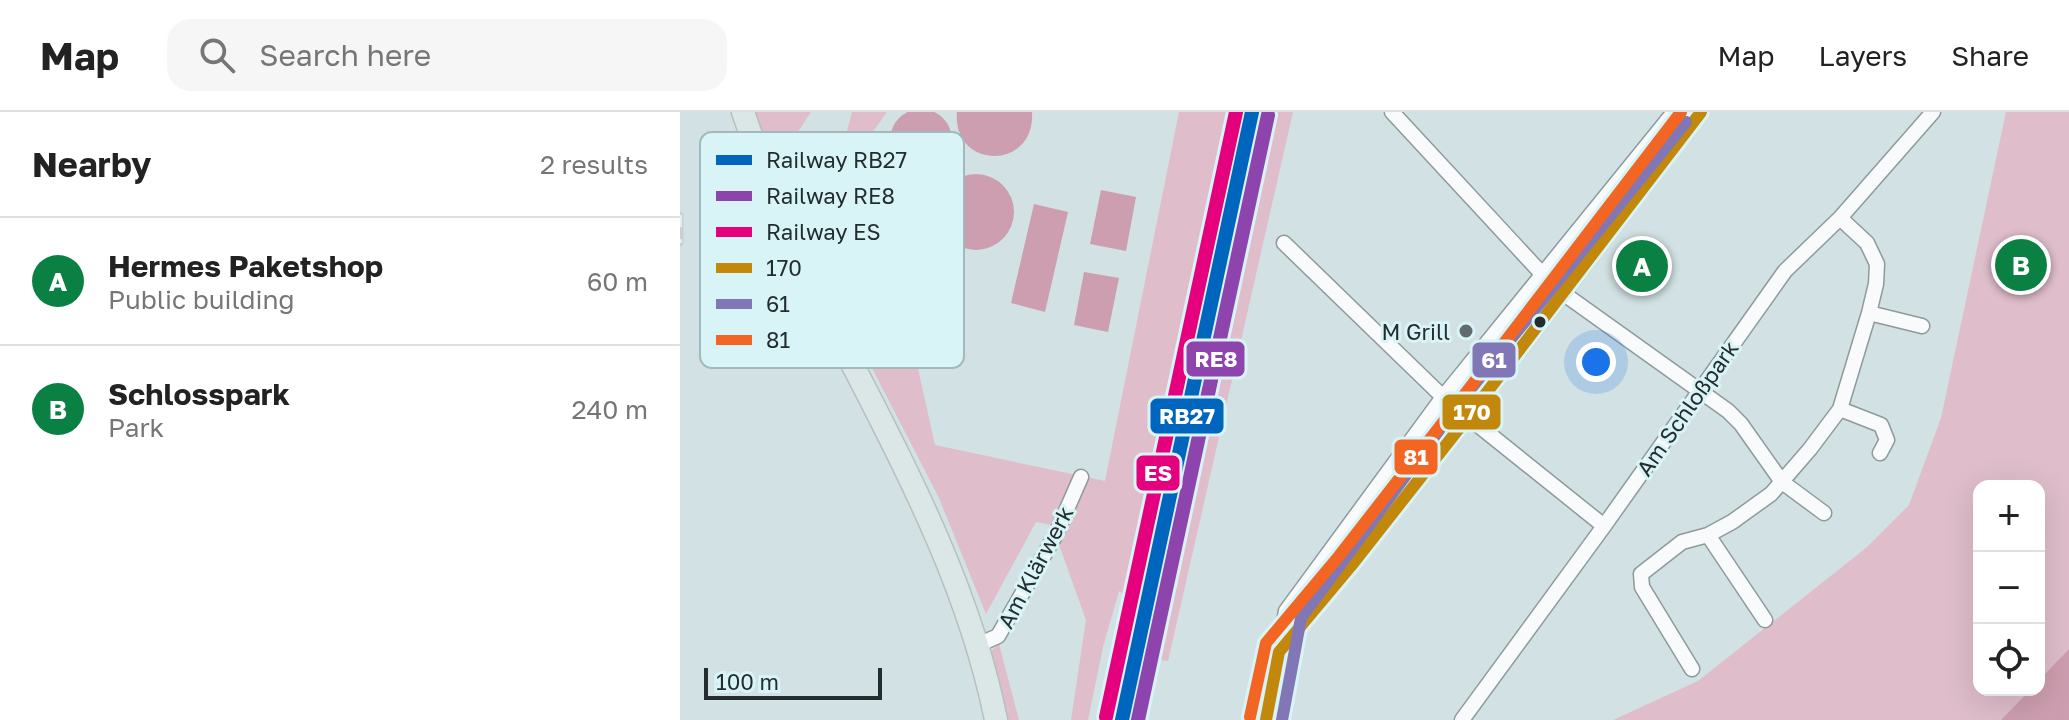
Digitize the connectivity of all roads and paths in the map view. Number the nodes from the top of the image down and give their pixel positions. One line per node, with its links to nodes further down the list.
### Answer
1 (743, 112): 6 (main road)
2 (1392, 112): 9 (street)
3 (1674, 112): 9 (street)
4 (1701, 112): 10 (street)
5 (1933, 112): 7 (street, Am Schloßpark)
6 (750, 132)
7 (1840, 218): 11 (street); 14 (street, Am Schloßpark)
8 (1284, 243): 15 (street)
9 (1543, 275): 10 (street); 15 (street)
10 (1562, 292): 14 (street); 17 (street)
11 (1869, 313): 12 (street); 16 (street)
12 (1922, 326)
13 (854, 368): 25 (main road)
14 (1699, 391): 20 (street); 22 (street, Am Schloßpark)
15 (1443, 397): 17 (street); 26 (street)
16 (1840, 409): 18 (street); 20 (street)
17 (1468, 417): 22 (street); 26 (street)
18 (1880, 453)
19 (1081, 477): 25 (street, Am Klärwerk)
20 (1782, 482): 21 (street); 23 (street)
21 (1824, 513)
22 (1604, 526): 30 (street, Am Schloßpark)
23 (1708, 535): 24 (street); 27 (street)
24 (1765, 620)
25 (978, 645): 28 (main road)
26 (1279, 652): 29 (street)
27 (1692, 669)
28 (996, 720)
29 (1266, 720)
30 (1462, 720)

